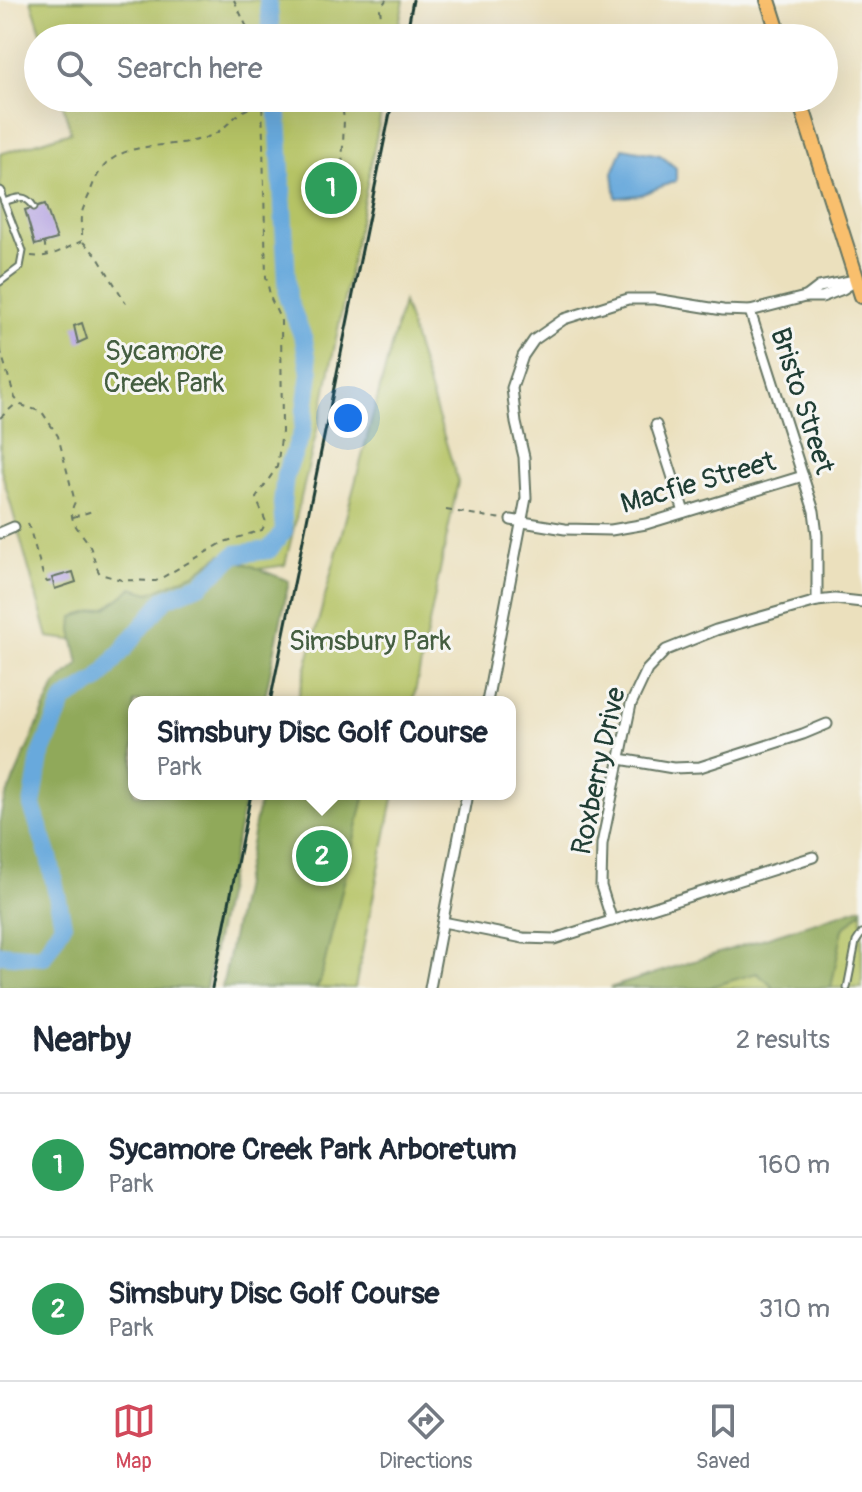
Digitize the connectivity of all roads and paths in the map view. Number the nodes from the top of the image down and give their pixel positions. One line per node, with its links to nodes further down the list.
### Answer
1 (234, 0): 4 (path)
2 (386, 0): 5 (path)
3 (768, 0): 6 (main road)
4 (245, 24)
5 (382, 24)
6 (776, 24)
7 (241, 112): 14 (path)
8 (262, 112): 31 (path)
9 (343, 112): 11 (path)
10 (804, 112): 18 (main road)
11 (353, 182)
12 (2, 196): 13 (lane); 16 (lane)
13 (34, 207)
14 (82, 241): 17 (path); 21 (path)
15 (44, 242): 17 (path)
16 (22, 255): 17 (path); 19 (lane)
17 (47, 256)
18 (860, 279): 20 (main road); 22 (street)
19 (0, 282)
20 (862, 296)
21 (126, 303)
22 (750, 311): 27 (street, Bristo Street); 33 (street)
23 (0, 349): 24 (path)
24 (19, 402): 25 (path); 31 (path)
25 (0, 418)
26 (656, 425): 30 (street)
27 (803, 476): 30 (street, Macfie Street); 38 (street, Bristo Street)
28 (96, 510): 31 (path)
29 (446, 510): 32 (path)
30 (684, 512): 33 (street, Macfie Street)
31 (72, 517)
32 (511, 520): 33 (street, Macfie Street)
33 (523, 522): 40 (street)
34 (28, 523): 37 (path)
35 (14, 527): 36 (street)
36 (0, 533)
37 (52, 581)
38 (817, 601): 39 (street, Roxberry Drive); 42 (street, Roxberry Drive)
39 (862, 602)
40 (488, 696)
41 (827, 724): 42 (street)
42 (620, 759): 45 (street, Roxberry Drive)
43 (466, 800): 46 (street)
44 (813, 857): 45 (street)
45 (612, 921): 46 (street)
46 (443, 922): 48 (street)
47 (862, 933): 49 (lane)
48 (430, 988)
49 (847, 988)

